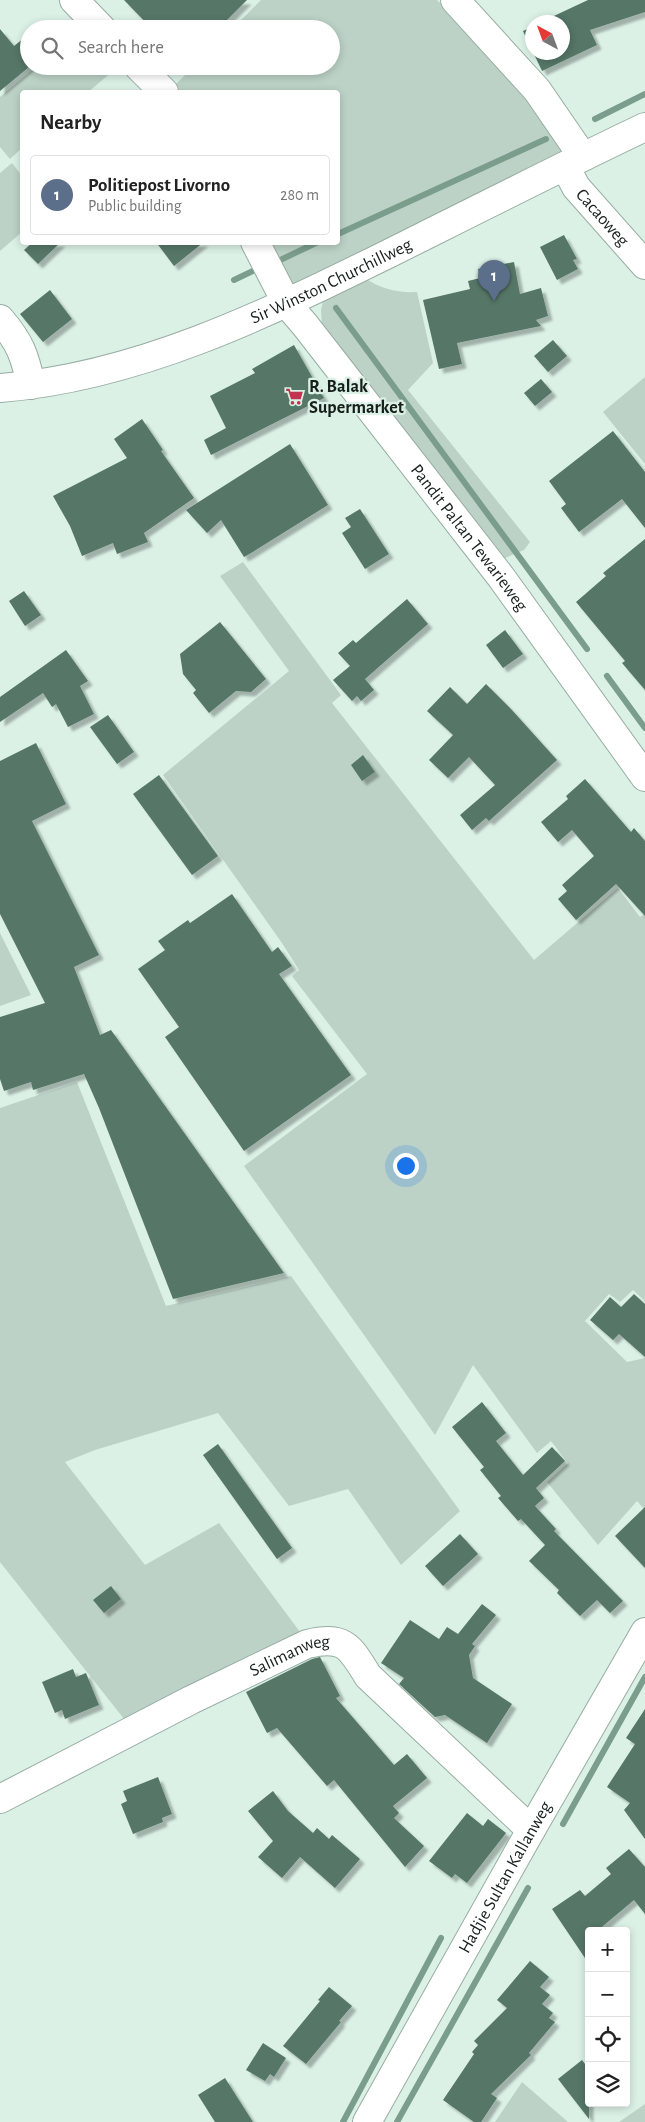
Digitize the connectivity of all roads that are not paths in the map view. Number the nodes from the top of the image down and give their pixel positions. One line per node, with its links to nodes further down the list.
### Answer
1 (74, 0): 3 (street)
2 (455, 0): 7 (street, Cacaoweg)
3 (93, 20)
4 (147, 75): 5 (street)
5 (162, 90)
6 (645, 126): 7 (street, Sir Winston Churchillweg)
7 (574, 161): 9 (street, Cacaoweg); 10 (street, Sir Winston Churchillweg)
8 (257, 245): 10 (street, Pandit Paltan Tewarieweg)
9 (645, 265)
10 (286, 304): 12 (street, Sir Winston Churchillweg); 14 (street, Pandit Paltan Tewarieweg)
11 (0, 319): 12 (street)
12 (31, 385): 13 (street, Sir Winston Churchillweg)
13 (0, 388)
14 (645, 778)
15 (645, 1632): 17 (street, Hadjie Sultan Kallanweg)
16 (0, 1799): 17 (street, Salimanweg)
17 (531, 1830): 18 (street, Hadjie Sultan Kallanweg)
18 (367, 2122)

